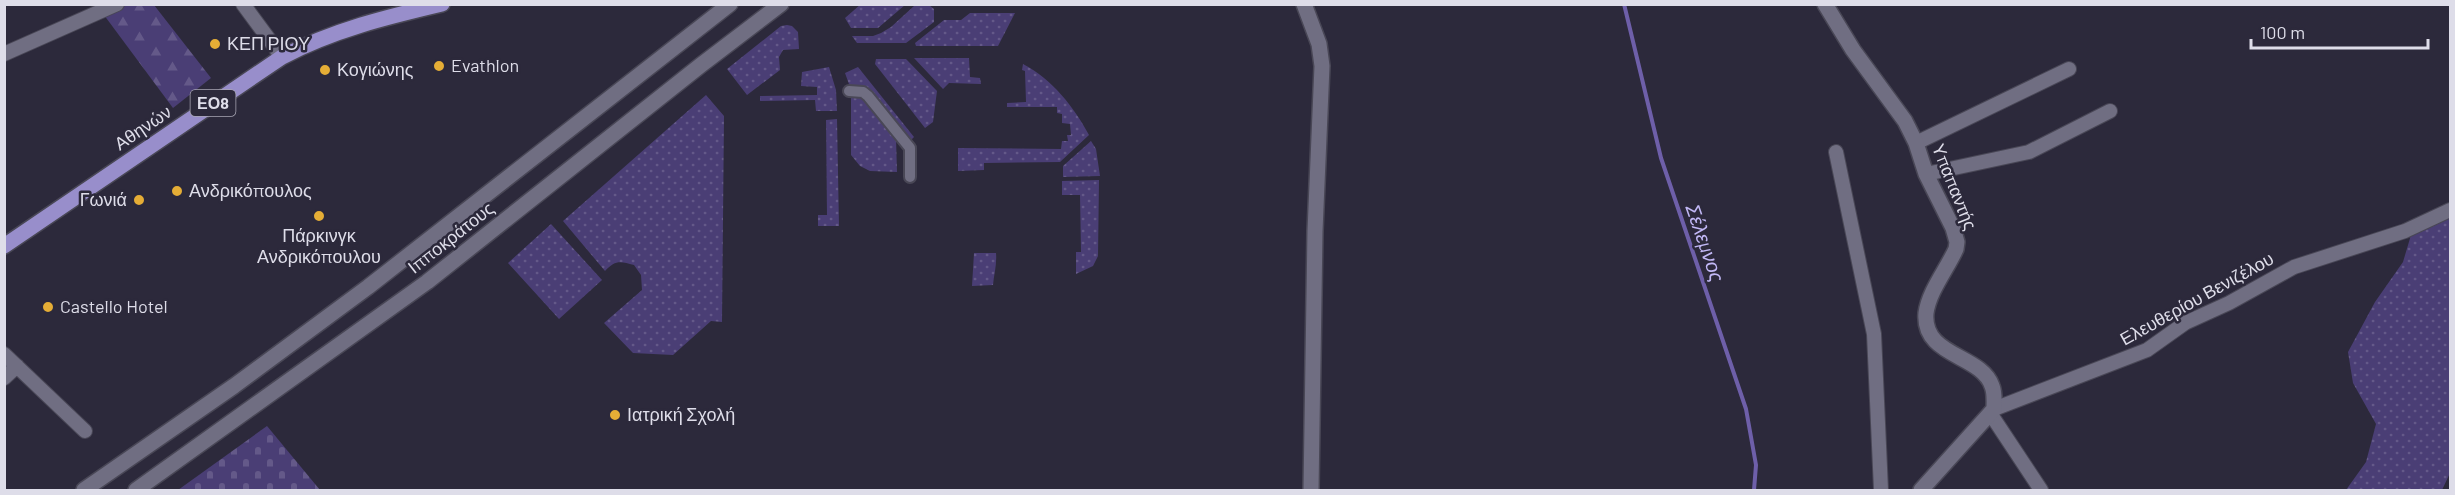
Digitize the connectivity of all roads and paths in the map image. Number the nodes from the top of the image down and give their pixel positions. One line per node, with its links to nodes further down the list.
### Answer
1 (117, 4): 8 (street)
2 (243, 4): 9 (street)
3 (442, 4): 9 (main road, Αθηνών / ΕΟ8)
4 (730, 4): 24 (street, Ιπποκράτους)
5 (781, 4): 25 (street, Ιπποκράτους)
6 (1304, 4): 26 (street)
7 (1825, 4): 13 (street, Υπαπαντής)
8 (4, 54)
9 (282, 57): 18 (main road, Αθηνών / ΕΟ8)
10 (2069, 69): 13 (street)
11 (849, 91): 16 (street)
12 (2110, 111): 15 (street)
13 (1916, 143): 15 (street, Υπαπαντής)
14 (1836, 152): 27 (street)
15 (1926, 174): 22 (street, Υπαπαντής)
16 (910, 177)
17 (2451, 210): 22 (street, Ελευθερίου Βενιζέλου)
18 (4, 246)
19 (4, 354): 20 (street)
20 (17, 366): 21 (street); 23 (street)
21 (4, 378)
22 (1992, 411): 28 (street); 29 (street)
23 (85, 431)
24 (84, 490)
25 (136, 490)
26 (1311, 490)
27 (1881, 490)
28 (1921, 490)
29 (2041, 490)

